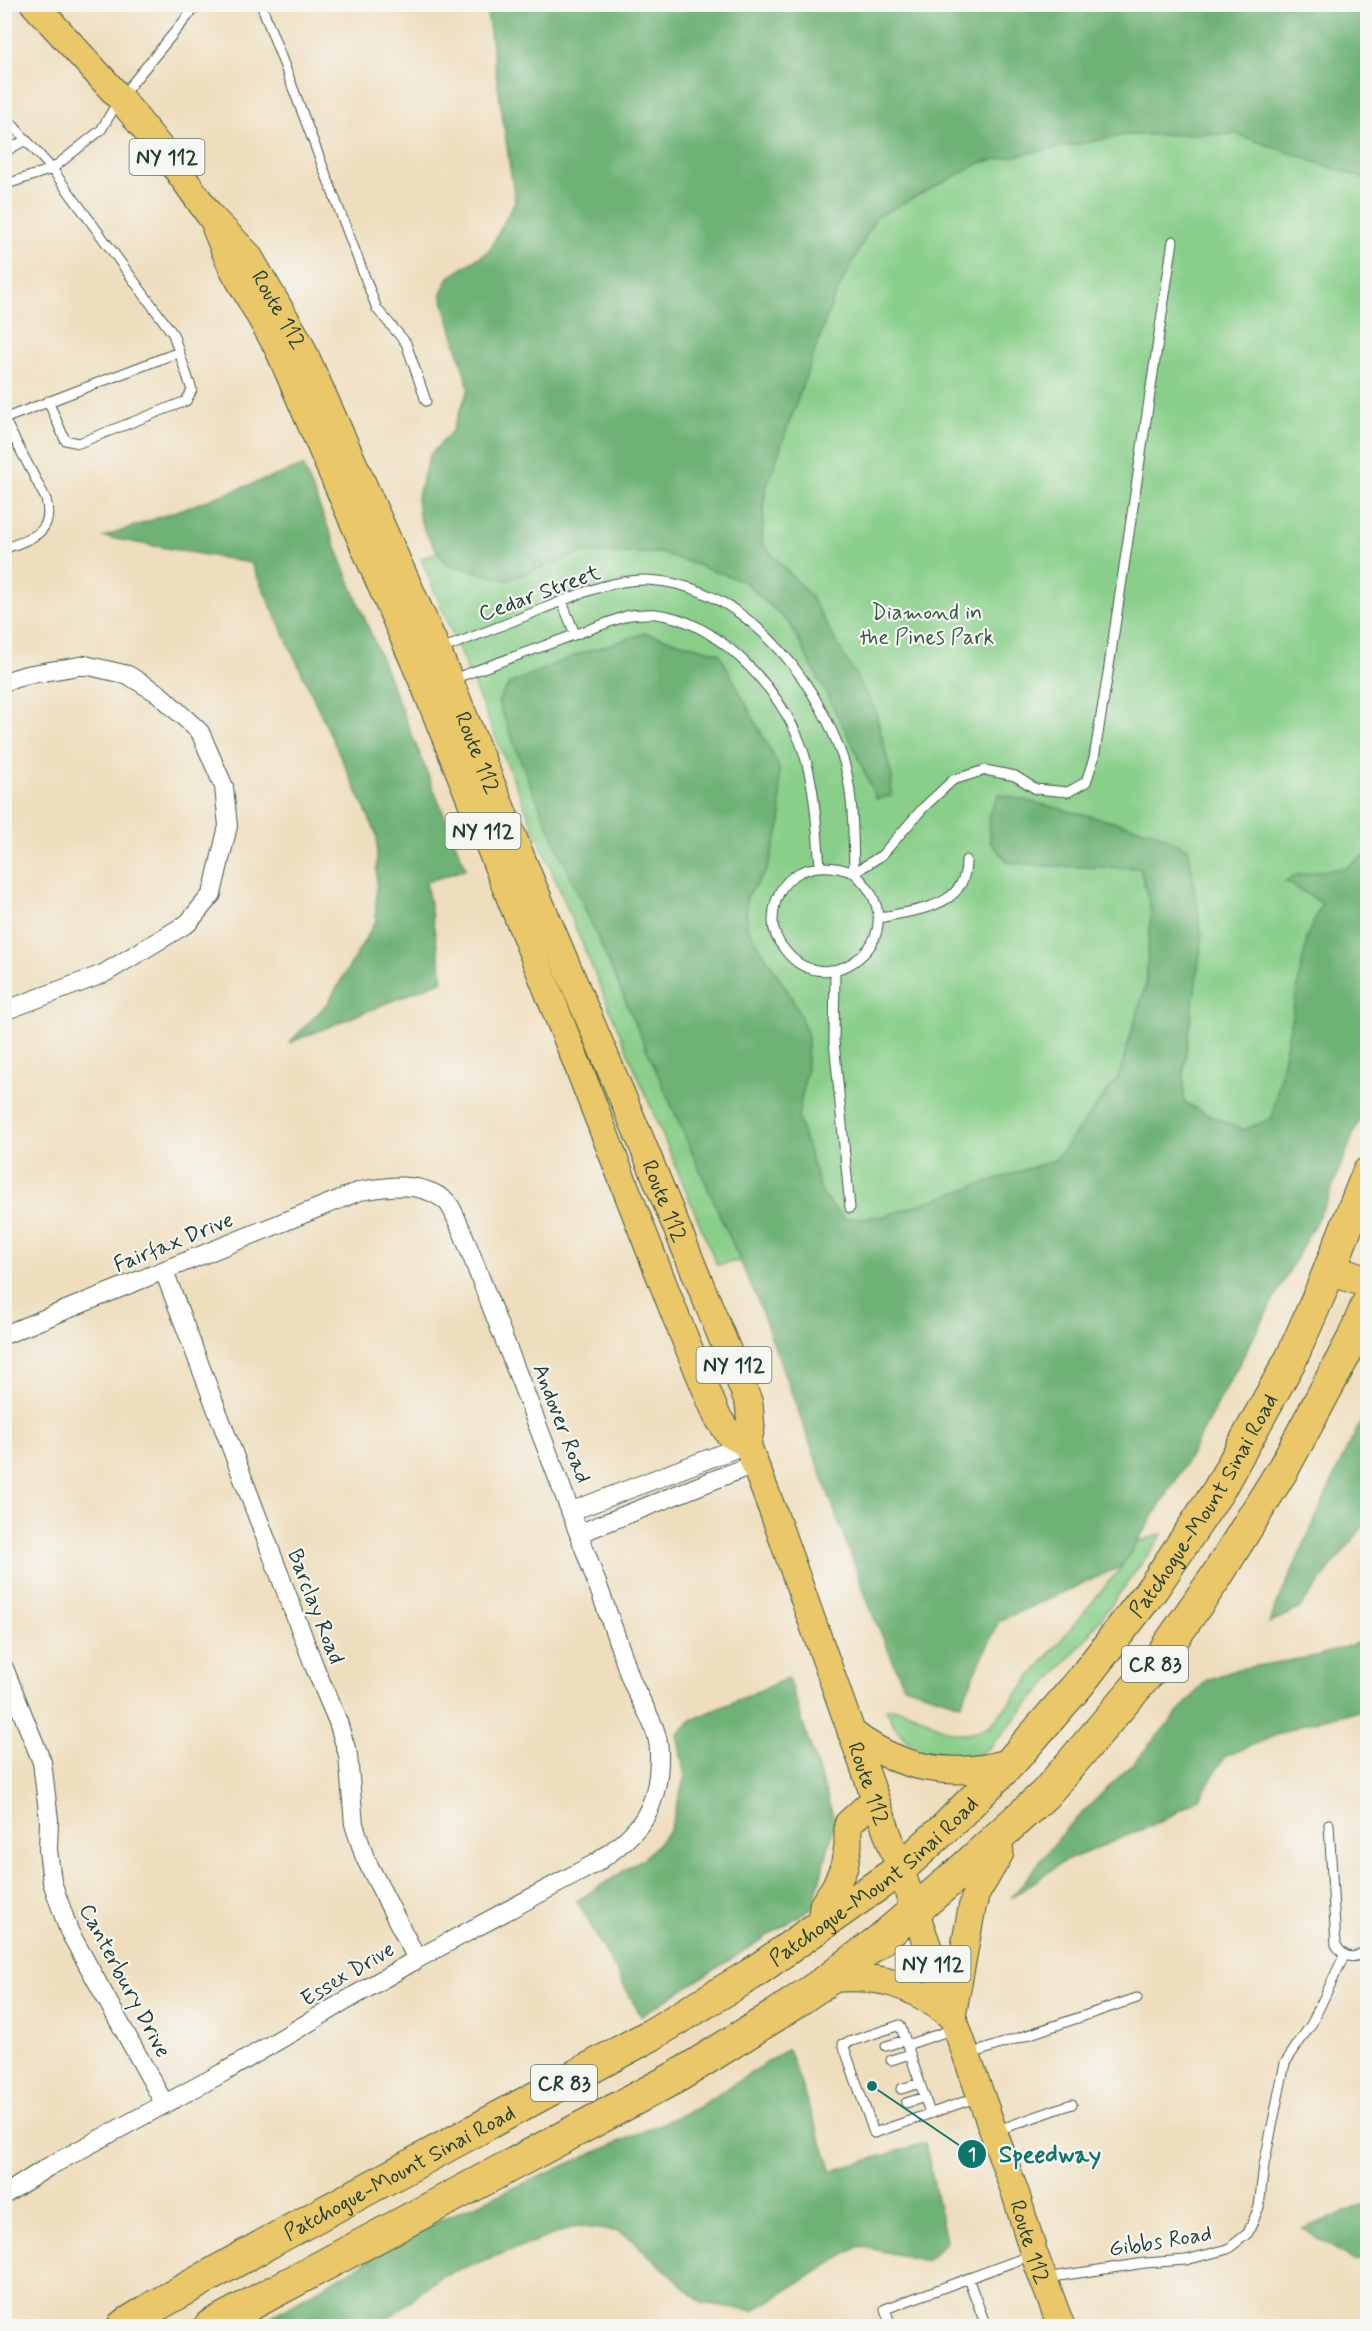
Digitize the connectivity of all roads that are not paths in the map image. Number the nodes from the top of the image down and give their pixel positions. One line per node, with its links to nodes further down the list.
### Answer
1 (34, 4): 4 (main road, Route 112 / NY 112)
2 (198, 4): 4 (lane)
3 (261, 4): 13 (lane)
4 (120, 98): 8 (lane); 18 (main road, Route 112 / NY 112)
5 (4, 115): 6 (lane)
6 (26, 140): 7 (lane); 8 (lane)
7 (4, 152)
8 (52, 169): 9 (lane); 11 (lane)
9 (4, 185)
10 (1173, 241): 23 (lane)
11 (179, 352): 12 (lane); 12 (lane)
12 (48, 401): 14 (lane)
13 (426, 401)
14 (5, 418): 15 (lane)
15 (4, 549)
16 (562, 602): 17 (lane); 18 (lane, Cedar Street); 23 (lane, Cedar Street)
17 (575, 634): 20 (lane); 22 (lane)
18 (425, 655): 20 (main road, Route 112 / NY 112)
19 (4, 682): 26 (street)
20 (438, 684): 35 (main road, Route 112 / NY 112); 35 (main road, Route 112 / NY 112)
21 (966, 860): 24 (lane)
22 (820, 866): 23 (lane); 25 (lane)
23 (854, 873): 24 (lane)
24 (879, 918): 25 (lane)
25 (836, 970): 29 (lane)
26 (4, 1011)
27 (1368, 1173): 30 (highway, Patchogue-Mount Sinai Road / CR 83)
28 (360, 1191): 31 (street, Fairfax Drive); 36 (street, Andover Road)
29 (850, 1208)
30 (1330, 1269): 32 (highway); 41 (highway, Patchogue-Mount Sinai Road / CR 83)
31 (164, 1271): 34 (street, Fairfax Drive); 50 (street, Barclay Road)
32 (1368, 1282)
33 (1368, 1303): 44 (highway, Patchogue-Mount Sinai Road / CR 83)
34 (4, 1335)
35 (751, 1454): 36 (street); 37 (street); 39 (main road, Route 112 / NY 112)
36 (572, 1511): 37 (street, Andover Road)
37 (580, 1533): 40 (street, Andover Road)
38 (4, 1668): 68 (street, Canterbury Drive)
39 (851, 1732): 41 (main road); 42 (main road, Route 112 / NY 112)
40 (659, 1749): 50 (street, Essex Drive)
41 (1011, 1762): 45 (highway, Patchogue-Mount Sinai Road / CR 83)
42 (874, 1800): 45 (main road, Route 112 / NY 112); 47 (main road)
43 (1329, 1824): 49 (lane)
44 (998, 1837): 46 (highway, Patchogue-Mount Sinai Road / CR 83); 53 (main road)
45 (899, 1870): 46 (main road, Route 112 / NY 112); 47 (highway, Patchogue-Mount Sinai Road / CR 83)
46 (914, 1911): 51 (highway, Patchogue-Mount Sinai Road / CR 83); 53 (main road, Route 112 / NY 112)
47 (821, 1925): 78 (highway, Patchogue-Mount Sinai Road / CR 83)
48 (1368, 1948): 49 (lane)
49 (1344, 1956): 76 (lane, Gibbs Road)
50 (417, 1959): 68 (street, Essex Drive)
51 (829, 1979): 53 (main road); 79 (highway, Patchogue-Mount Sinai Road / CR 83)
52 (1137, 1998): 57 (lane)
53 (954, 2023): 55 (lane); 57 (main road, Route 112 / NY 112)
54 (886, 2046): 55 (lane)
55 (907, 2046): 58 (lane); 59 (lane); 62 (lane)
56 (858, 2056): 58 (lane)
57 (966, 2056): 64 (main road, Route 112 / NY 112)
58 (848, 2059): 61 (lane)
59 (891, 2060)
60 (863, 2070): 61 (lane)
61 (853, 2073): 67 (lane)
62 (920, 2083): 63 (lane); 65 (lane)
63 (901, 2089)
64 (980, 2096): 72 (lane); 74 (main road, Route 112 / NY 112)
65 (925, 2097): 69 (lane); 72 (lane)
66 (873, 2098): 67 (lane)
67 (863, 2102): 73 (lane)
68 (164, 2103): 75 (street, Essex Drive)
69 (906, 2103)
70 (1072, 2104): 74 (lane)
71 (878, 2113): 73 (lane)
72 (930, 2113): 73 (lane)
73 (868, 2116)
74 (993, 2132): 76 (main road, Route 112 / NY 112)
75 (4, 2195)
76 (1038, 2266): 77 (lane, Gibbs Road); 82 (main road, Route 112 / NY 112)
77 (968, 2278): 80 (lane, Gibbs Road); 81 (lane)
78 (123, 2326)
79 (210, 2326)
80 (891, 2326)
81 (986, 2326)
82 (1061, 2326)

